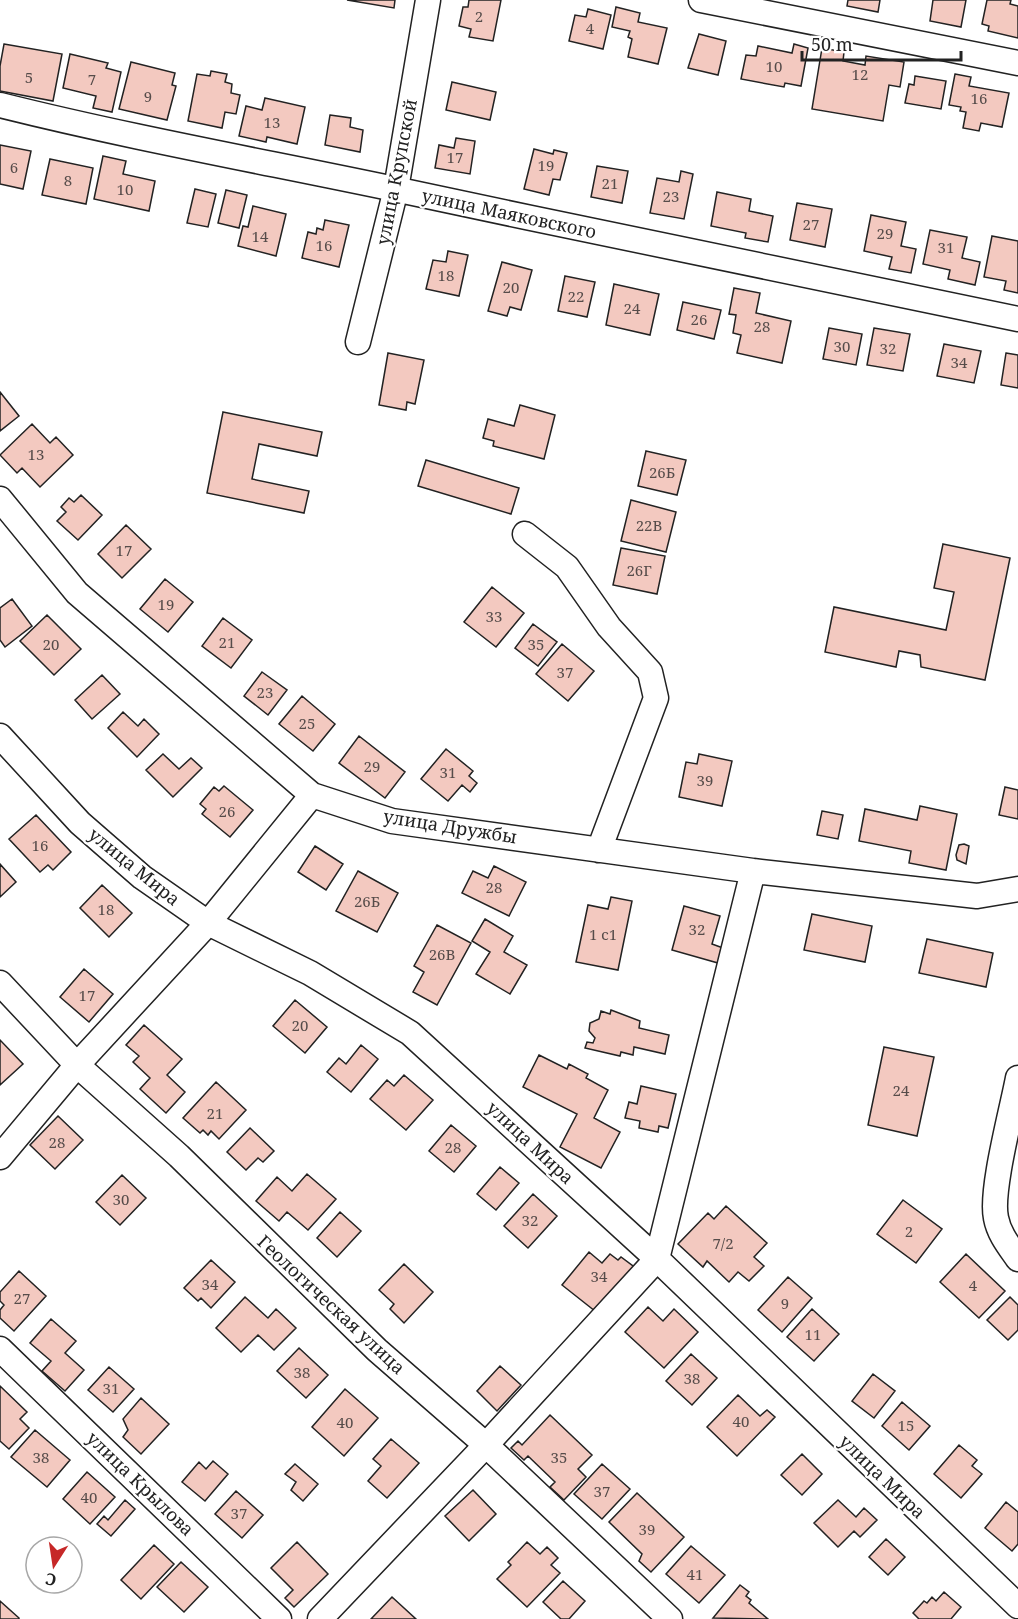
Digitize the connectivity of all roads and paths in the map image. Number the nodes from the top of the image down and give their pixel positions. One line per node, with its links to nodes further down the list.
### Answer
1 (428, 0): 5 (street, улица Крупской)
2 (700, 0): 3 (street)
3 (1018, 63)
4 (0, 105): 5 (street, улица Маяковского)
5 (396, 189): 6 (street, улица Маяковского); 7 (street, улица Крупской)
6 (1018, 319)
7 (358, 342)
8 (0, 499): 11 (street, улица Дружбы)
9 (525, 534): 12 (street)
10 (0, 736): 15 (street, улица Мира)
11 (312, 795): 12 (street, улица Дружбы); 15 (street)
12 (599, 850): 13 (street, улица Дружбы)
13 (753, 871): 14 (street, улица Дружбы); 20 (street)
14 (1018, 889)
15 (208, 923): 17 (street); 20 (street, улица Мира)
16 (0, 983): 17 (street, Геологическая улица)
17 (77, 1065): 19 (street); 23 (street, Геологическая улица)
18 (1018, 1078): 21 (street)
19 (0, 1157)
20 (657, 1259): 23 (street); 24 (street, улица Мира)
21 (1018, 1259)
22 (0, 1349): 25 (street, улица Крылова)
23 (486, 1445): 26 (street); 27 (street, Геологическая улица)
24 (1018, 1606)
25 (279, 1619)
26 (320, 1619)
27 (670, 1619)

